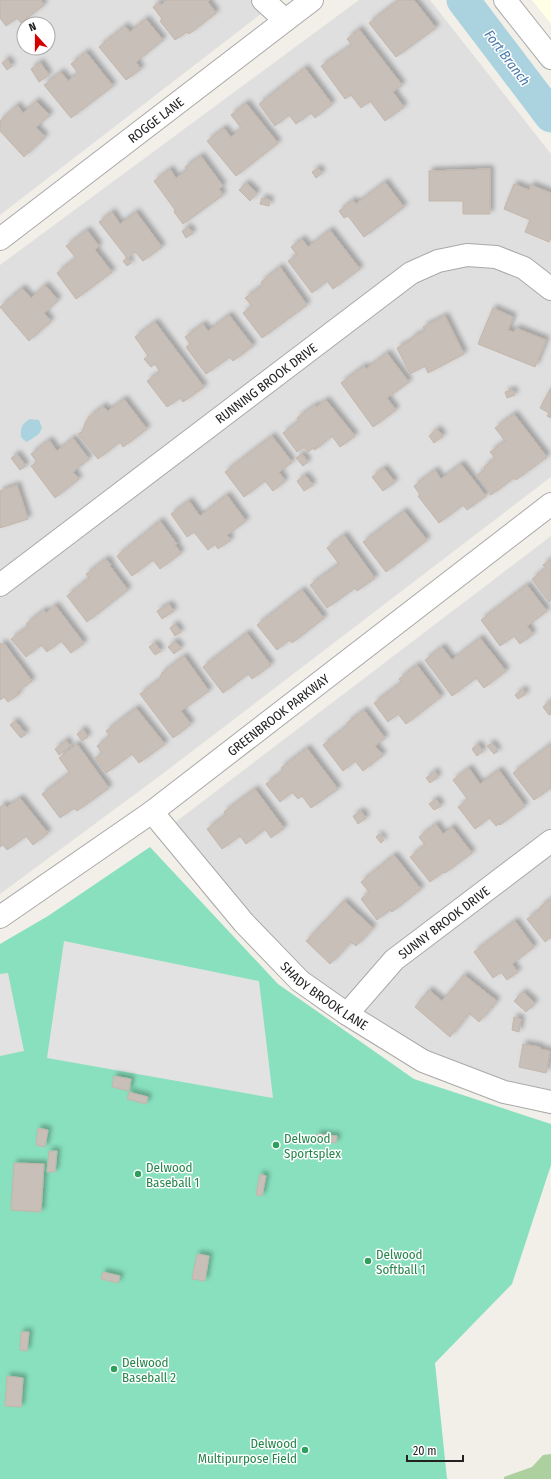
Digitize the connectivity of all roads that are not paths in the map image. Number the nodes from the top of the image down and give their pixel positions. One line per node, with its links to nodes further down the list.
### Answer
1 (263, 0): 4 (street)
2 (312, 0): 4 (street, ROGGE LANE)
3 (505, 0): 5 (street)
4 (285, 20): 6 (street, ROGGE LANE)
5 (551, 58)
6 (0, 239)
7 (551, 289): 9 (street, RUNNING BROOK DRIVE)
8 (551, 504): 10 (street, GREENBROOK PARKWAY)
9 (0, 585)
10 (152, 812): 12 (street, GREENBROOK PARKWAY); 13 (street, SHADY BROOK LANE)
11 (551, 841): 13 (street, SUNNY BROOK DRIVE)
12 (0, 917)
13 (347, 1014): 14 (street, SHADY BROOK LANE)
14 (551, 1102)

